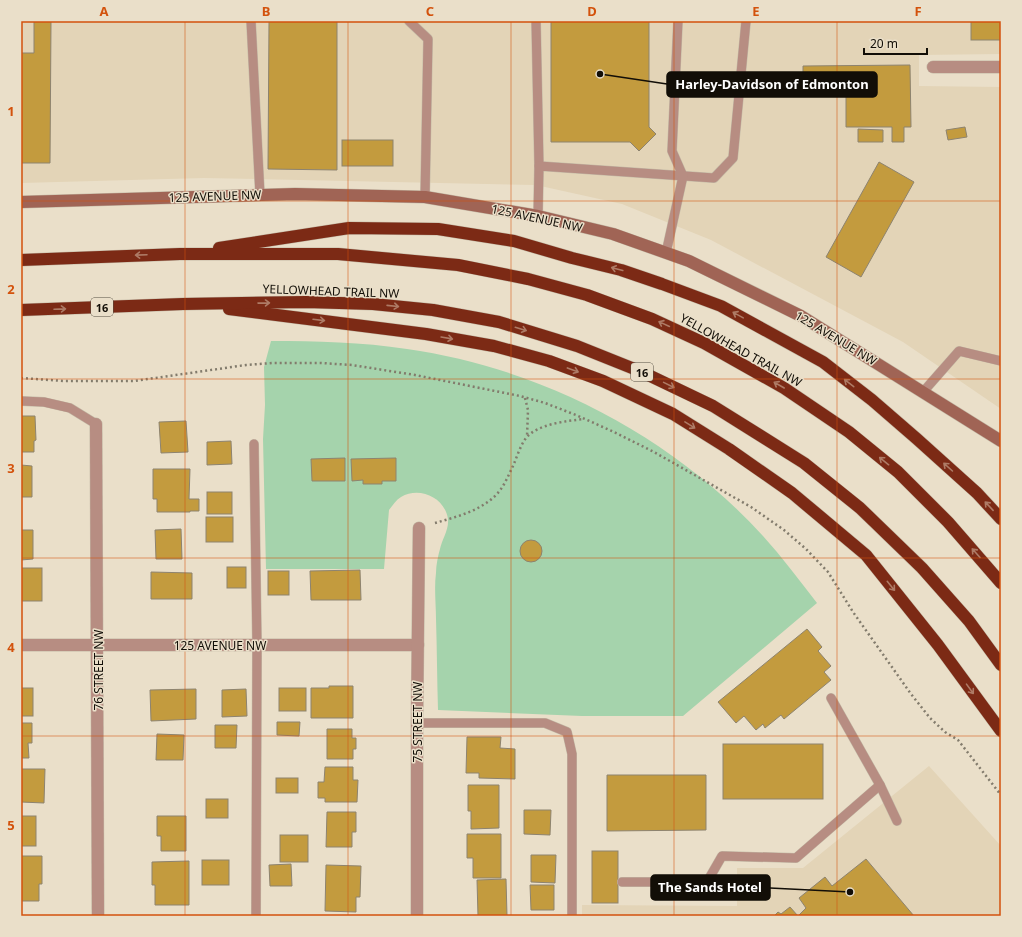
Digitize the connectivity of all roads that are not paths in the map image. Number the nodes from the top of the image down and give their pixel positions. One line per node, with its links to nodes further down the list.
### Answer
1 (250, 21): 10 (lane)
2 (409, 21): 11 (lane)
3 (536, 21): 8 (lane)
4 (678, 21): 9 (lane)
5 (746, 21): 9 (lane)
6 (933, 67): 7 (street)
7 (1001, 67)
8 (539, 166): 9 (lane); 13 (lane)
9 (683, 176): 14 (lane)
10 (260, 195): 11 (street, 125 AVENUE NW); 12 (street, 125 AVENUE NW)
11 (425, 197): 13 (street, 125 AVENUE NW)
12 (21, 202)
13 (538, 216): 14 (street, 125 AVENUE NW)
14 (666, 253): 20 (street, 125 AVENUE NW)
15 (180, 254): 16 (highway, YELLOWHEAD TRAIL NW, one-way to 16); 25 (highway, one-way to 15); 27 (highway, YELLOWHEAD TRAIL NW, one-way to 15)
16 (21, 260)
17 (182, 304): 18 (highway, YELLOWHEAD TRAIL NW / 16, one-way to 17); 32 (highway, YELLOWHEAD TRAIL NW / 16, one-way to 32); 35 (highway, one-way to 35)
18 (21, 310)
19 (1001, 361): 20 (lane)
20 (922, 392): 23 (street, 125 AVENUE NW)
21 (21, 401): 22 (lane)
22 (96, 424): 29 (street, 76 STREET NW)
23 (1001, 441)
24 (254, 444): 31 (lane)
25 (1001, 519)
26 (419, 528): 30 (street, 75 STREET NW)
27 (1001, 583)
28 (21, 645): 29 (street, 125 AVENUE NW)
29 (98, 645): 31 (street, 125 AVENUE NW); 39 (street, 76 STREET NW)
30 (418, 645): 31 (street, 125 AVENUE NW); 34 (street, 75 STREET NW)
31 (257, 646): 40 (lane)
32 (1001, 665)
33 (831, 698): 36 (lane)
34 (417, 723): 41 (street, 75 STREET NW); 42 (lane)
35 (1001, 731)
36 (880, 785): 37 (lane); 38 (lane)
37 (897, 821)
38 (622, 882)
39 (98, 916)
40 (256, 916)
41 (417, 916)
42 (572, 916)

